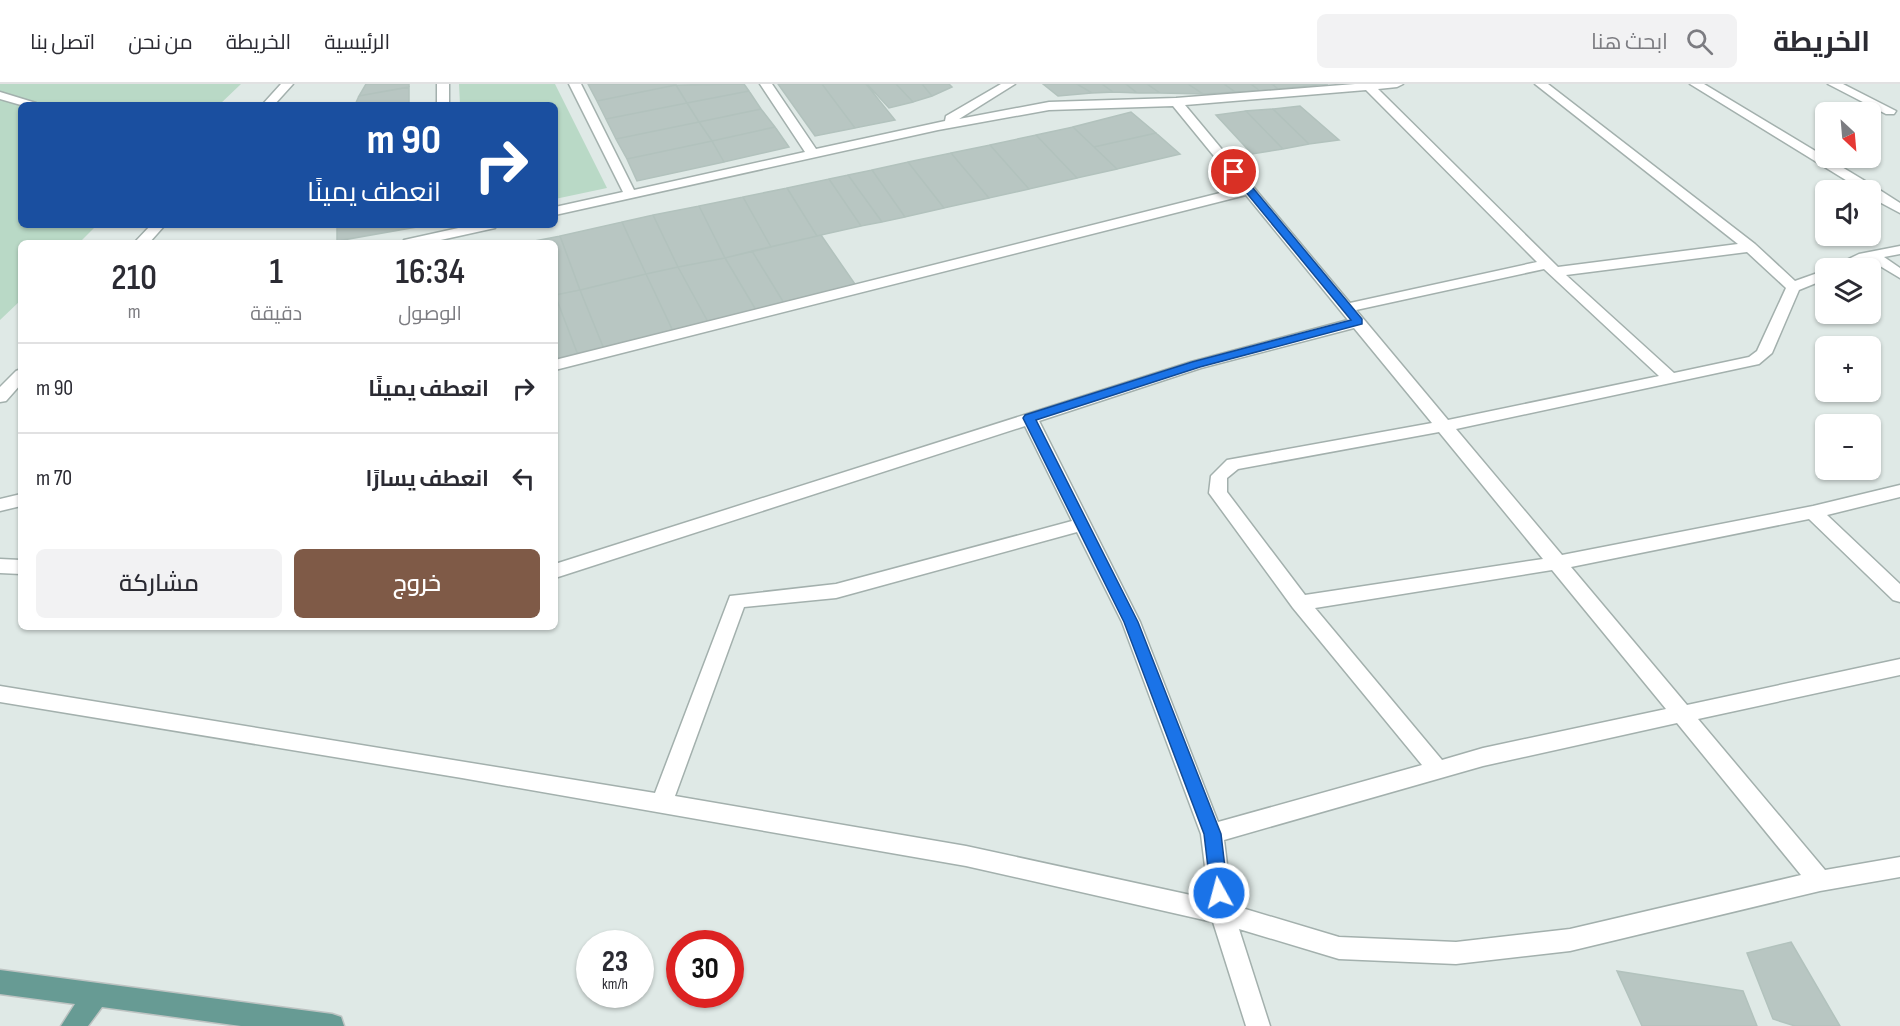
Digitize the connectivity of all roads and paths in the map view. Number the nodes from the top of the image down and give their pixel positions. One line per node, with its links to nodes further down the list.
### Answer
1 (287, 84): 13 (street)
2 (443, 84): 14 (street)
3 (575, 84): 21 (street)
4 (766, 84): 18 (street)
5 (1009, 84): 17 (street)
6 (1397, 84): 10 (street)
7 (1541, 84): 30 (street)
8 (1696, 84): 19 (street)
9 (1834, 84): 16 (street)
10 (1368, 86): 15 (street); 34 (street)
11 (0, 95): 12 (street)
12 (22, 102)
13 (271, 102)
14 (443, 102)
15 (1176, 102): 17 (street); 20 (street)
16 (1890, 111)
17 (938, 126): 18 (street)
18 (813, 155): 21 (street)
19 (1852, 180)
20 (1249, 190): 38 (street); 39 (street)
21 (630, 194): 24 (street)
22 (1881, 198): 23 (street)
23 (1900, 209)
24 (558, 210)
25 (155, 228): 28 (street)
26 (464, 228): 27 (street)
27 (446, 230): 29 (street)
28 (144, 240)
29 (418, 240)
30 (1750, 247): 34 (street); 37 (street)
31 (1900, 250): 32 (street)
32 (1873, 256): 33 (street); 35 (street)
33 (1867, 258)
34 (1550, 268): 38 (street); 41 (street)
35 (1900, 274)
36 (1815, 278): 37 (street)
37 (1793, 287): 41 (street)
38 (1352, 315): 43 (street); 44 (street)
39 (558, 364)
40 (18, 377): 42 (street)
41 (1672, 379): 44 (street)
42 (0, 397)
43 (1029, 418): 49 (street); 53 (street)
44 (1444, 426): 50 (street); 55 (street)
45 (1900, 491): 48 (street)
46 (18, 501): 47 (street)
47 (0, 505)
48 (1813, 512): 50 (street); 54 (street)
49 (1083, 524): 60 (street); 61 (street)
50 (1557, 563): 55 (street); 58 (street)
51 (0, 566): 52 (street)
52 (18, 567)
53 (558, 570)
54 (1900, 595)
55 (1300, 603): 59 (street)
56 (1900, 667): 58 (street)
57 (0, 694): 60 (street)
58 (1682, 714): 59 (street); 63 (street)
59 (1438, 770): 61 (street)
60 (662, 804): 64 (street)
61 (1212, 834): 64 (street)
62 (1900, 867): 63 (street)
63 (1820, 881): 64 (street)
64 (1222, 913): 69 (street)
65 (0, 982): 66 (main road)
66 (97, 994): 67 (main road); 68 (main road)
67 (73, 1026)
68 (332, 1026)
69 (1258, 1026)

